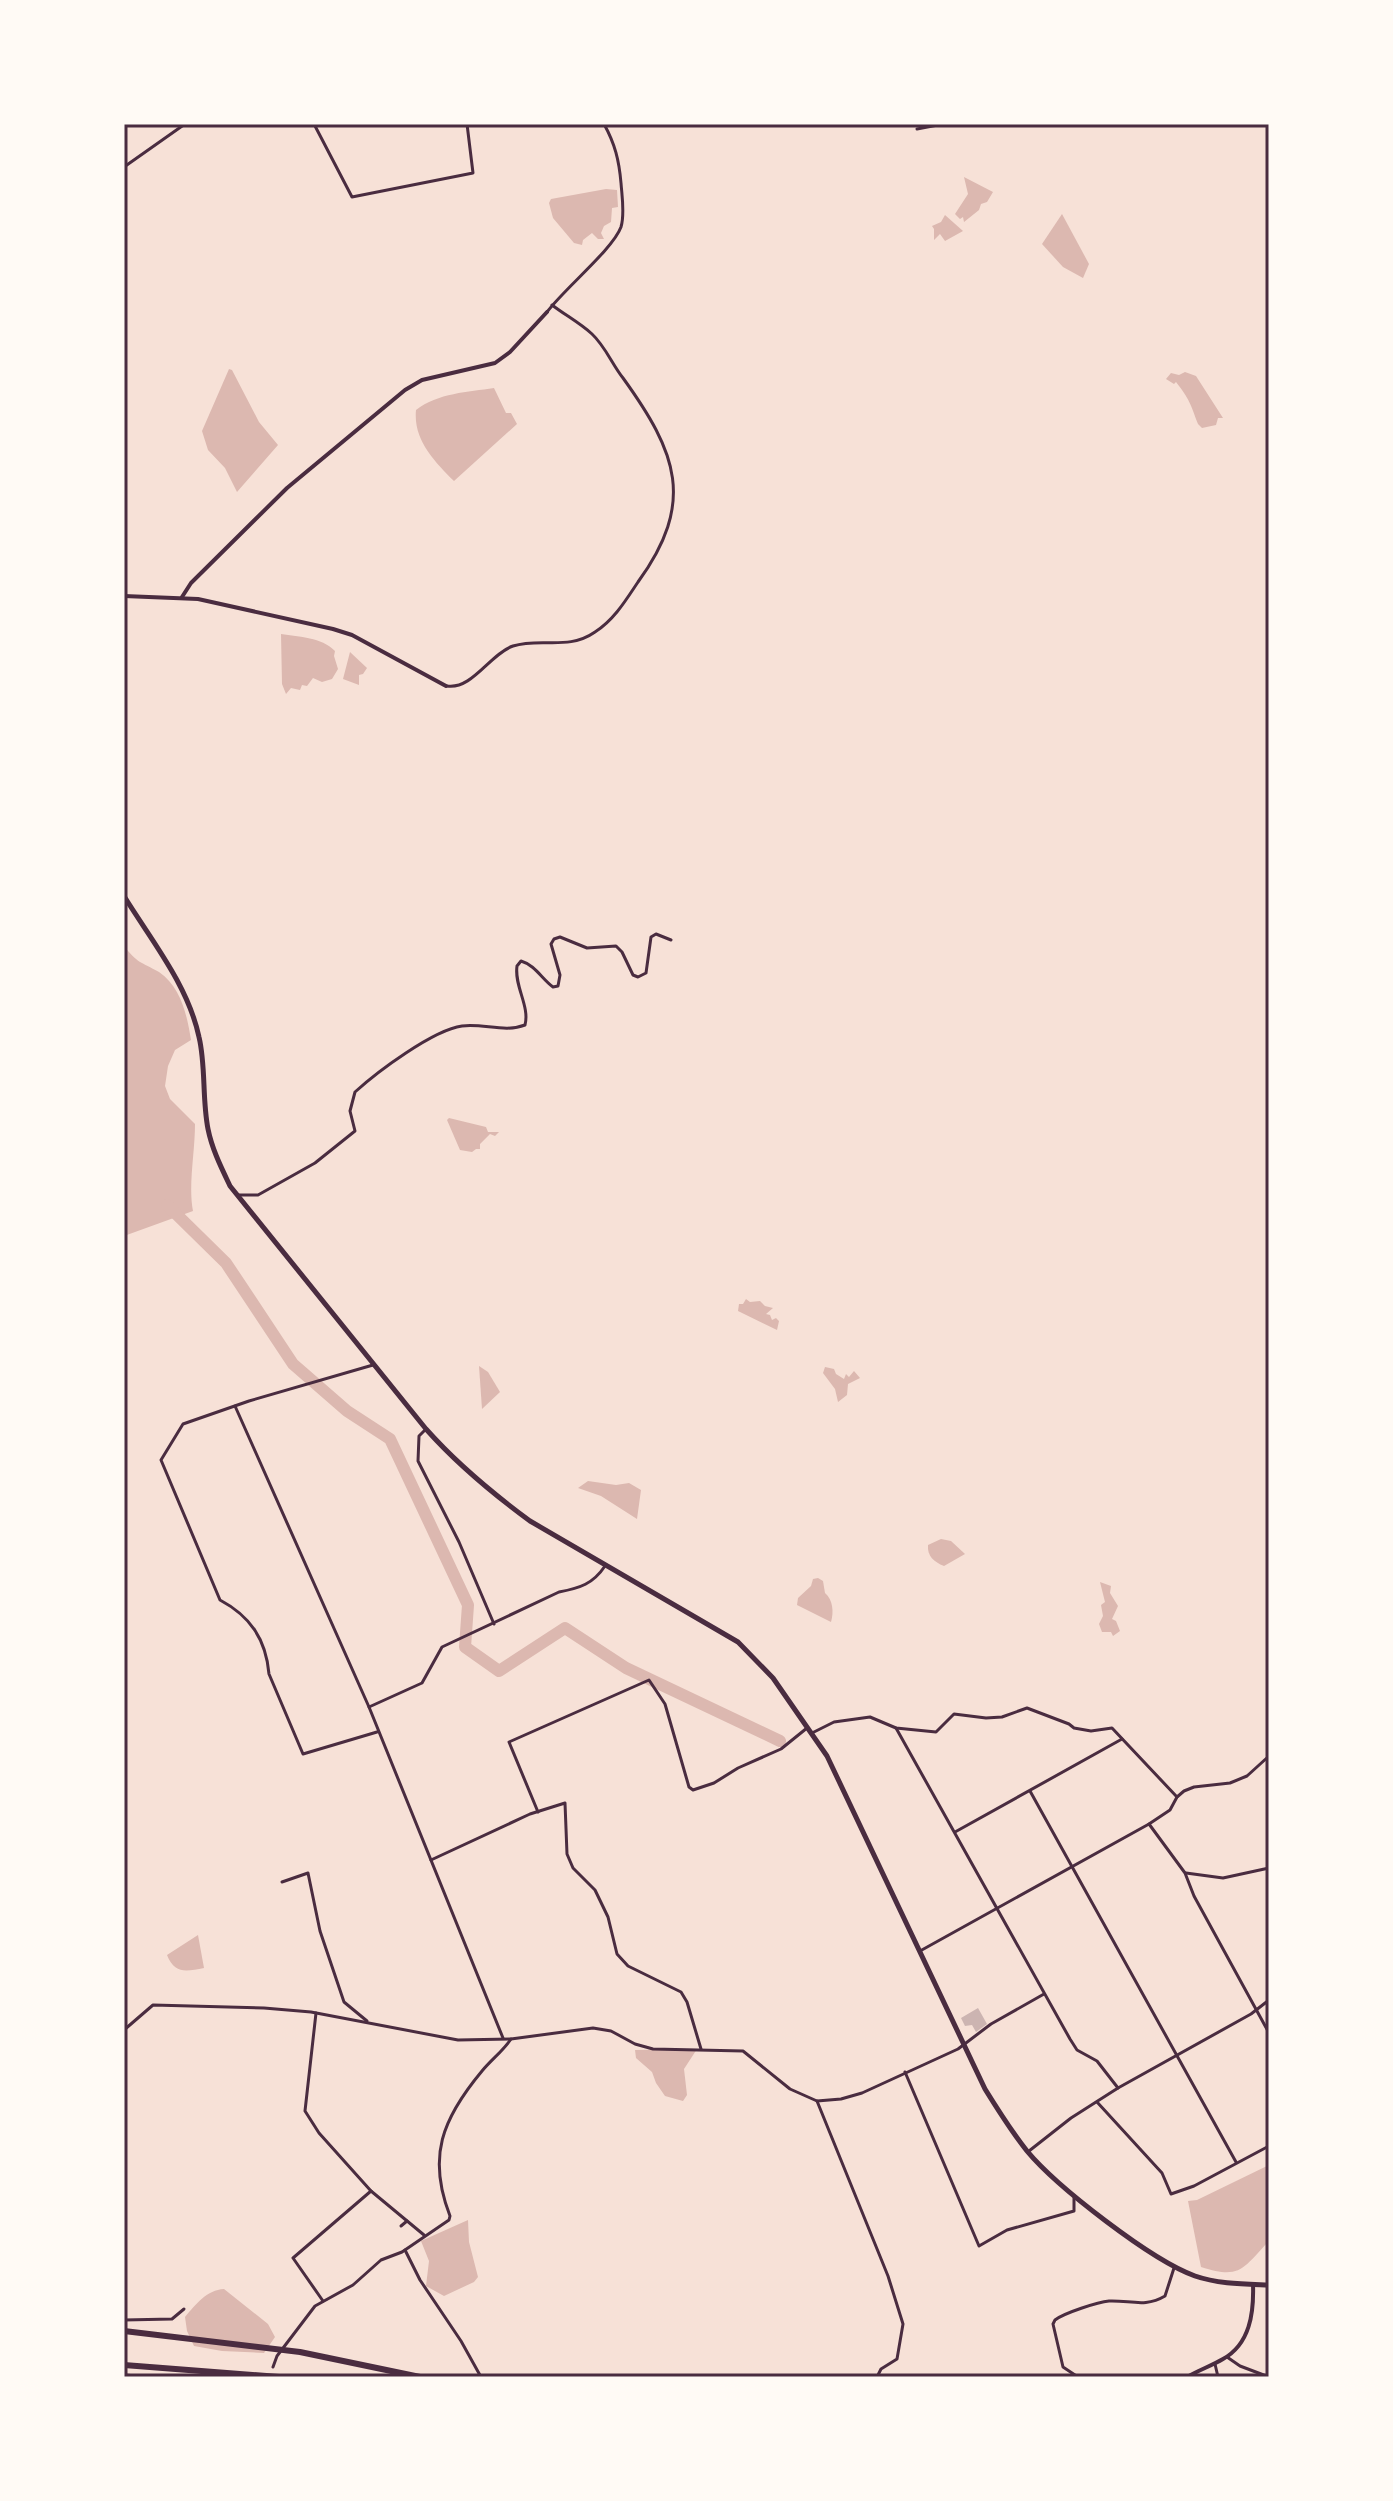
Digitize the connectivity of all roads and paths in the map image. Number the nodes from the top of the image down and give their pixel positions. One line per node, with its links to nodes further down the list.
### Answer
1 (185, 124): 9 (street)
2 (314, 124): 3 (street)
3 (467, 124)
4 (604, 124): 10 (street)
5 (943, 124): 8 (street)
6 (955, 124): 7 (street)
7 (965, 124)
8 (917, 129)
9 (124, 167)
10 (552, 305): 11 (street); 14 (street)
11 (547, 312): 13 (street)
12 (124, 596): 13 (street)
13 (182, 597): 14 (street)
14 (446, 686)
15 (124, 896): 17 (main road)
16 (671, 940): 17 (street)
17 (237, 1195): 18 (main road)
18 (373, 1365): 19 (street); 20 (main road)
19 (235, 1406): 23 (street); 26 (street)
20 (426, 1429): 21 (main road); 22 (street)
21 (606, 1565): 22 (street); 25 (main road)
22 (494, 1624): 23 (street)
23 (369, 1707): 26 (street)
24 (896, 1728): 25 (street); 27 (street); 33 (street)
25 (810, 1730): 31 (street); 40 (main road)
26 (377, 1732): 34 (street)
27 (1122, 1739): 29 (street); 30 (street)
28 (1269, 1756): 30 (street)
29 (1030, 1791): 33 (street); 35 (street)
30 (1177, 1797): 32 (street)
31 (538, 1812): 34 (street); 51 (street)
32 (1149, 1824): 35 (street); 37 (street)
33 (955, 1832): 39 (street)
34 (431, 1860): 48 (street)
35 (1072, 1866): 39 (street); 52 (street)
36 (1269, 1868): 37 (street)
37 (1185, 1873): 43 (street)
38 (282, 1882): 45 (street)
39 (997, 1909): 40 (street); 41 (street)
40 (920, 1951): 50 (main road)
41 (1044, 1994): 50 (street); 54 (street)
42 (1269, 2000): 43 (street)
43 (1257, 2011): 47 (street); 52 (street)
44 (316, 2013): 45 (street); 46 (street); 60 (street)
45 (370, 2023): 48 (street)
46 (124, 2030)
47 (1269, 2033)
48 (503, 2038): 49 (street)
49 (511, 2039): 51 (street); 64 (street)
50 (965, 2044): 53 (street); 58 (main road)
51 (701, 2049): 55 (street)
52 (1177, 2055): 54 (street); 59 (street)
53 (905, 2072): 55 (street); 61 (street)
54 (1118, 2088): 56 (street)
55 (817, 2101): 82 (street)
56 (1097, 2102): 58 (street); 59 (street)
57 (1269, 2146): 59 (street)
58 (1028, 2152): 61 (main road)
59 (1236, 2162)
60 (371, 2191): 62 (street); 69 (street)
61 (1076, 2195): 66 (main road)
62 (407, 2221): 63 (street); 64 (street)
63 (401, 2226)
64 (424, 2235): 65 (street)
65 (405, 2250): 69 (street); 81 (street)
66 (1175, 2266): 67 (main road); 83 (street)
67 (1253, 2284): 68 (main road); 73 (street)
68 (1269, 2285)
69 (323, 2301): 76 (street)
70 (184, 2309): 71 (street)
71 (124, 2320)
72 (124, 2331): 80 (highway)
73 (1227, 2357): 74 (street); 86 (street)
74 (1215, 2364): 84 (street); 85 (street)
75 (124, 2365): 79 (highway)
76 (273, 2367)
77 (124, 2375): 78 (street)
78 (151, 2377)
79 (279, 2377)
80 (420, 2377)
81 (481, 2377)
82 (877, 2377)
83 (1078, 2377)
84 (1187, 2377)
85 (1218, 2377)
86 (1269, 2377)

